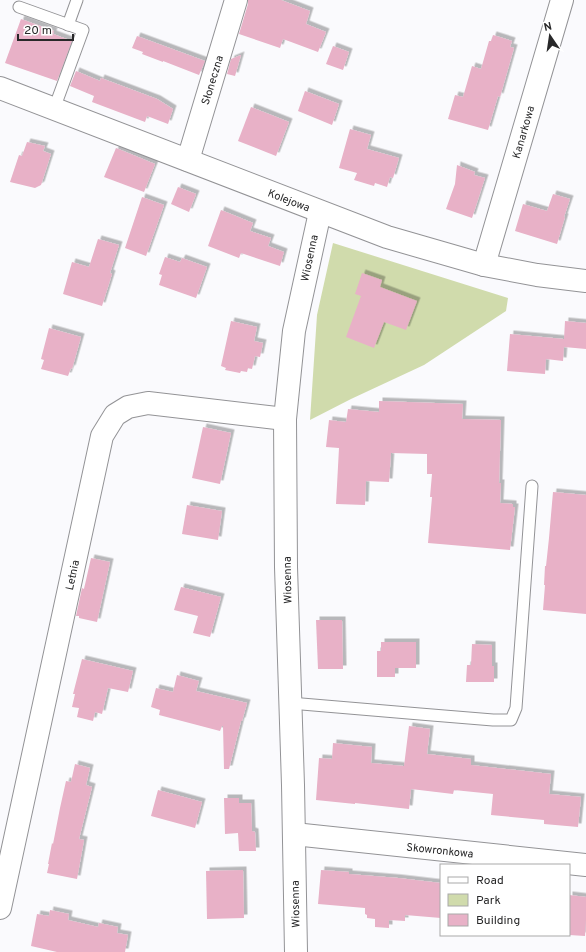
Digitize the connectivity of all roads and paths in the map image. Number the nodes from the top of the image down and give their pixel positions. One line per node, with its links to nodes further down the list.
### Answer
1 (78, 0): 5 (lane)
2 (236, 0): 8 (street, Słoneczna)
3 (562, 0): 10 (street, Kanarkowa)
4 (19, 7): 5 (lane)
5 (68, 25): 7 (lane)
6 (0, 88): 7 (street, Kolejowa)
7 (54, 109): 8 (street, Kolejowa)
8 (188, 160): 9 (street, Kolejowa)
9 (320, 212): 10 (street, Kolejowa); 12 (street, Wiosenna)
10 (484, 264): 11 (street, Kolejowa)
11 (586, 281)
12 (286, 419): 14 (street, Wiosenna); 19 (street, Letnia)
13 (532, 486): 14 (lane)
14 (290, 703): 15 (street, Wiosenna)
15 (294, 834): 16 (street, Skowronkowa); 20 (street, Wiosenna)
16 (568, 864)
17 (570, 864): 18 (street, Skowronkowa)
18 (586, 866)
19 (0, 908)
20 (296, 952)

